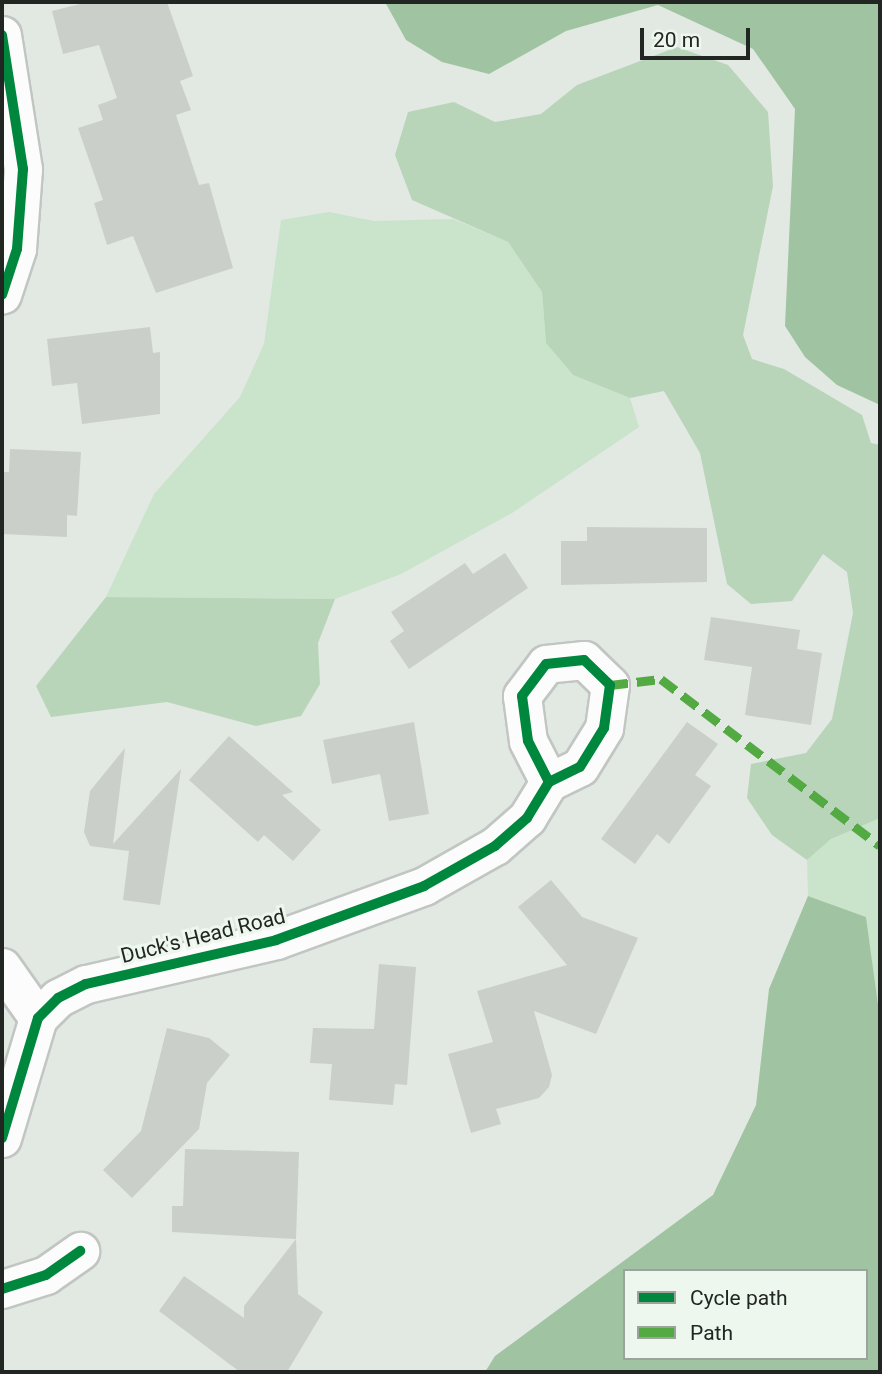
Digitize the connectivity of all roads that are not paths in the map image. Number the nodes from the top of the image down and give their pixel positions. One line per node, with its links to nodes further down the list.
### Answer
1 (2, 35): 2 (street)
2 (2, 295)
3 (549, 782): 5 (street, Duck's Head Road)
4 (2, 967): 5 (street)
5 (38, 1018): 6 (street)
6 (2, 1138)
7 (80, 1251): 8 (street)
8 (2, 1289)

